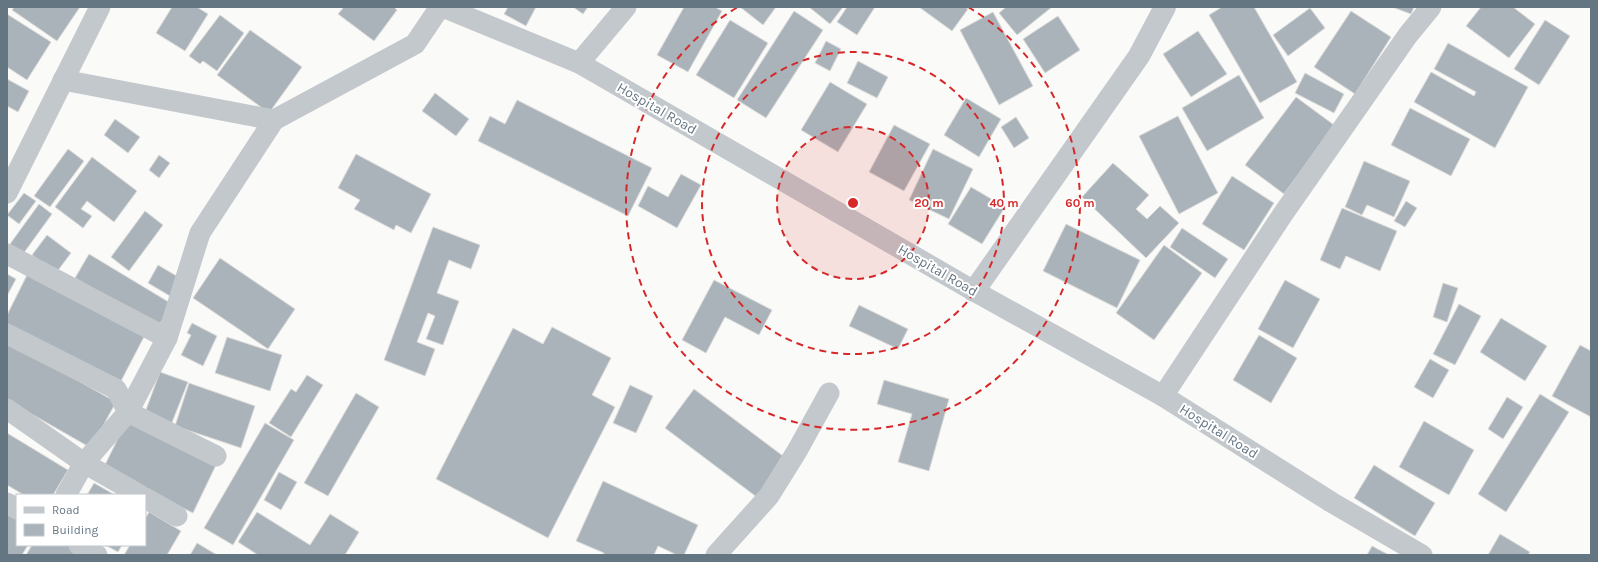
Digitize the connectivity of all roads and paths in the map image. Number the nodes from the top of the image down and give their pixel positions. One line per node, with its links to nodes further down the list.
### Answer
1 (100, 7): 7 (street)
2 (441, 7): 6 (street, Hospital Road); 8 (street)
3 (626, 7): 6 (street)
4 (1164, 7): 11 (street)
5 (1431, 7): 15 (street)
6 (579, 63): 11 (street, Hospital Road)
7 (63, 80): 8 (street); 9 (street)
8 (274, 120): 13 (street)
9 (7, 193)
10 (7, 254): 13 (street)
11 (974, 291): 15 (street, Hospital Road)
12 (7, 334): 17 (street)
13 (167, 338): 17 (street)
14 (829, 393): 28 (street)
15 (1163, 396): 29 (street, Hospital Road)
16 (7, 409): 19 (street)
17 (128, 412): 18 (street); 19 (street)
18 (216, 456)
19 (84, 463): 20 (street); 21 (street)
20 (67, 494)
21 (138, 494)
22 (146, 499): 25 (street)
23 (7, 503): 24 (street)
24 (16, 508)
25 (177, 516)
26 (81, 546): 27 (street)
27 (96, 555)
28 (716, 555)
29 (1422, 555)

